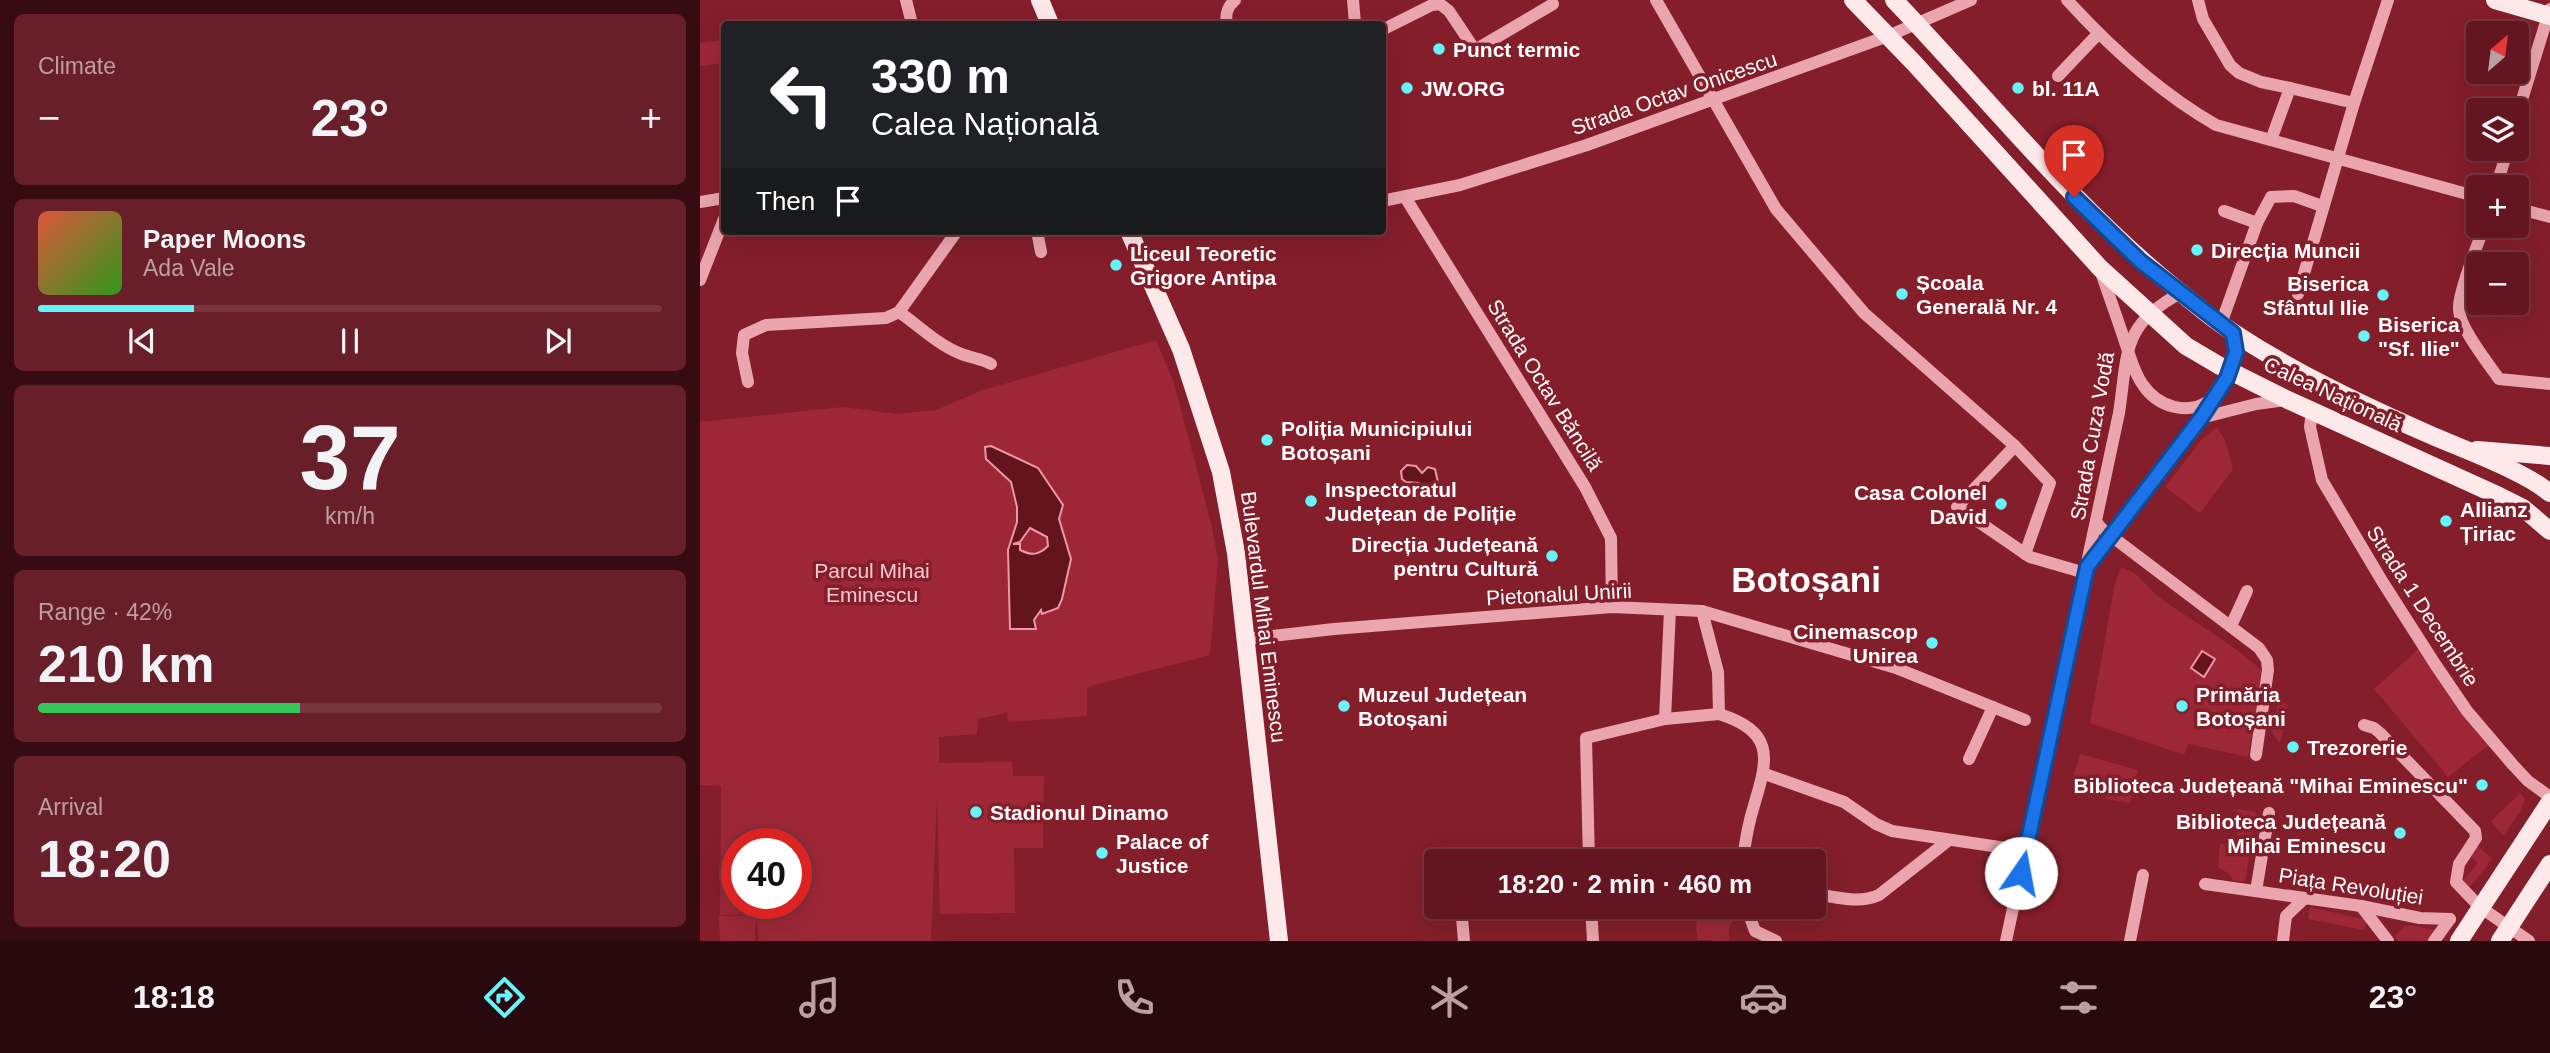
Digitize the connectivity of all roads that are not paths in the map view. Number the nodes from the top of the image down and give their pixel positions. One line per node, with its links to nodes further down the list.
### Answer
1 (906, 0): 15 (street)
2 (1040, 0): 16 (main road)
3 (1235, 0): 17 (street)
4 (1353, 0): 18 (street)
5 (1656, 0): 26 (street)
6 (1853, 0): 22 (main road, Calea Națională)
7 (1894, 0): 19 (main road, Calea Națională)
8 (1971, 0): 19 (street, Strada Octav Onicescu)
9 (2067, 0): 21 (street)
10 (2198, 0): 24 (street)
11 (2388, 0): 27 (street)
12 (2495, 0): 14 (main road)
13 (1553, 5): 20 (street)
14 (2549, 13): 25 (street)
15 (911, 21)
16 (1049, 21)
17 (1226, 21)
18 (1355, 21)
19 (1916, 23): 22 (street, Strada Octav Onicescu); 48 (main road, Calea Națională)
20 (1386, 28)
21 (2098, 34): 23 (street); 28 (street)
22 (1888, 36): 26 (street, Strada Octav Onicescu); 46 (main road, Calea Națională)
23 (2057, 76)
24 (2290, 88): 27 (street); 28 (street)
25 (2522, 98)
26 (1713, 101): 31 (street, Strada Octav Onicescu); 62 (street)
27 (2354, 103): 29 (street)
28 (2272, 140): 29 (street)
29 (2337, 157): 30 (street); 35 (street)
30 (2466, 194)
31 (1405, 197): 33 (street, Strada Octav Onicescu); 72 (street, Strada Octav Băncilă)
32 (721, 198): 34 (street)
33 (1386, 200)
34 (700, 202)
35 (2322, 206): 39 (street, Strada Cuza Vodă); 49 (street)
36 (2224, 211): 39 (street)
37 (2529, 211): 38 (street)
38 (2550, 217)
39 (2257, 223): 52 (street, Strada Cuza Vodă)
40 (721, 227): 47 (street)
41 (954, 235): 50 (street)
42 (1038, 235): 45 (street)
43 (1134, 235): 76 (main road, Bulevardul Mihai Eminescu)
44 (2480, 238): 57 (street)
45 (1041, 252)
46 (2100, 268): 51 (main road, Calea Națională); 53 (street)
47 (700, 280)
48 (2181, 293): 51 (street, Strada Cuza Vodă); 52 (main road, Calea Națională)
49 (2298, 294)
50 (899, 312): 54 (street); 56 (street)
51 (2148, 313): 53 (street, Strada Cuza Vodă); 55 (main road, Calea Națională)
52 (2227, 328): 55 (street, Strada Cuza Vodă); 63 (main road, Calea Națională)
53 (2127, 348): 58 (street); 67 (street, Strada Cuza Vodă)
54 (991, 364)
55 (2230, 372): 58 (street, Strada Cuza Vodă); 59 (main road, Calea Națională)
56 (748, 382)
57 (2550, 384)
58 (2214, 397): 61 (street, Strada Cuza Vodă)
59 (2288, 400): 60 (main road, Calea Națională); 61 (street)
60 (2312, 411): 66 (main road, Calea Națională); 85 (street, Strada 1 Decembrie)
61 (2201, 418): 68 (street, Strada Cuza Vodă)
62 (2015, 446): 69 (street); 69 (street)
63 (2462, 449): 64 (main road); 65 (main road, Calea Națională)
64 (2550, 456)
65 (2548, 488): 66 (main road)
66 (2540, 516)
67 (2096, 522): 68 (street); 68 (street, Strada Cuza Vodă)
68 (2102, 541): 70 (street, Strada Cuza Vodă); 75 (street)
69 (2025, 554): 70 (street)
70 (2086, 570): 90 (street, Strada Cuza Vodă)
71 (2247, 591): 75 (street)
72 (1612, 607): 73 (street, Pietonalul Unirii); 76 (street, Pietonalul Unirii)
73 (1670, 610): 74 (street, Pietonalul Unirii); 79 (street)
74 (1702, 611): 77 (street, Pietonalul Unirii); 78 (street)
75 (2231, 626): 82 (street)
76 (1246, 639): 103 (main road, Bulevardul Mihai Eminescu)
77 (1993, 707): 80 (street, Pietonalul Unirii); 83 (street)
78 (1719, 714): 79 (street); 84 (street)
79 (1665, 719): 88 (street)
80 (2025, 720)
81 (2364, 725): 98 (street)
82 (2256, 755)
83 (1969, 759)
84 (1765, 774): 87 (street); 89 (street)
85 (2550, 799): 98 (main road)
86 (2269, 814): 94 (street)
87 (1949, 840): 90 (street); 95 (street)
88 (1588, 849)
89 (1745, 849)
90 (2026, 850): 107 (street, Strada Cuza Vodă)
91 (2550, 864): 102 (main road)
92 (2143, 875): 108 (street)
93 (2205, 884): 94 (street, Piața Revoluției)
94 (2256, 891): 96 (street, Piața Revoluției)
95 (1826, 896)
96 (2305, 898): 97 (street, Piața Revoluției); 109 (street)
97 (2361, 906): 110 (street); 111 (street, Piața Revoluției)
98 (2480, 907): 102 (street); 112 (main road)
99 (1462, 919): 104 (street)
100 (1592, 919): 105 (street)
101 (1751, 919): 106 (street)
102 (2504, 935): 113 (street)
103 (1279, 941)
104 (1464, 941)
105 (1593, 941)
106 (1776, 941)
107 (2006, 941)
108 (2130, 941)
109 (2283, 941)
110 (2388, 941)
111 (2434, 941)
112 (2459, 941)
113 (2529, 941)

